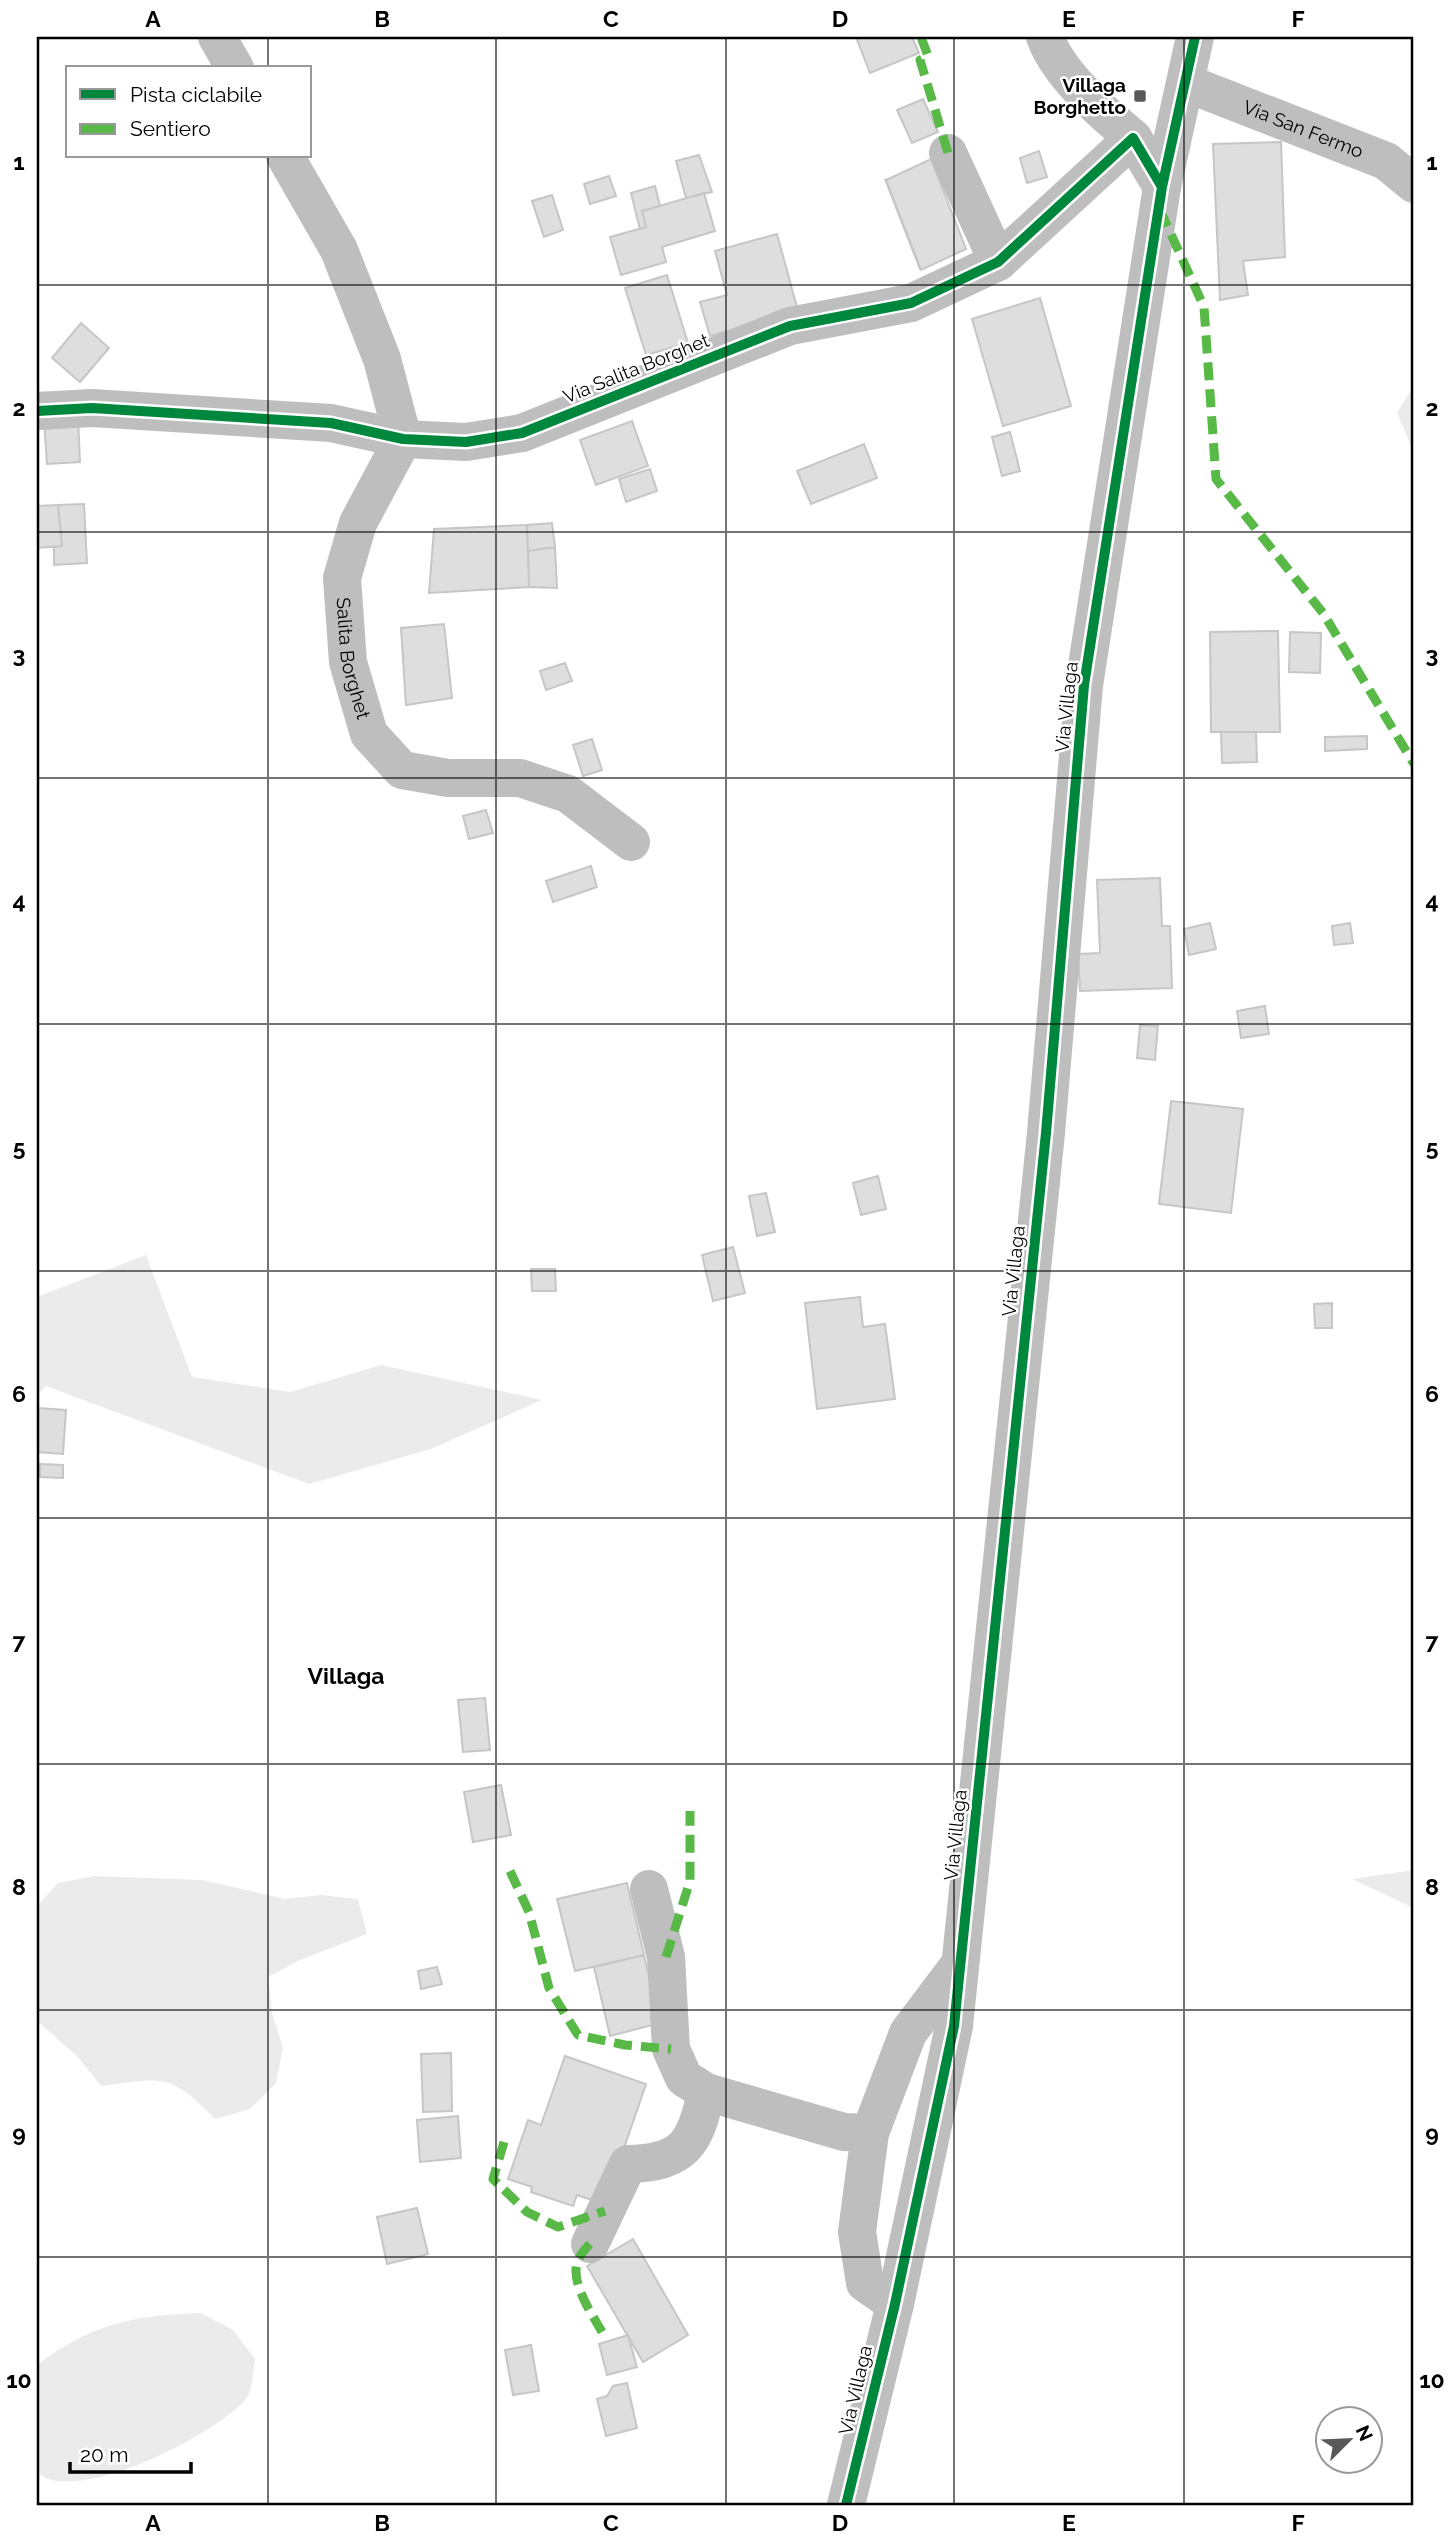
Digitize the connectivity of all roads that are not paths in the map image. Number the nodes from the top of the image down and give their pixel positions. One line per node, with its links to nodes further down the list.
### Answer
1 (217, 37): 4 (street)
2 (1045, 37): 6 (street)
3 (1195, 37): 5 (street, Via Villaga)
4 (234, 66)
5 (1186, 83): 9 (street, Via San Fermo); 10 (street, Via Villaga)
6 (1133, 138): 10 (street); 11 (street, Via Salita Borghet)
7 (948, 153): 11 (street)
8 (286, 158): 13 (street)
9 (1414, 184)
10 (1162, 187): 16 (street, Via Villaga)
11 (998, 262): 13 (street, Via Salita Borghet)
12 (37, 411): 13 (street, Via Salita Borghet)
13 (403, 439): 14 (street, Salita Borghet)
14 (631, 842)
15 (649, 1889): 17 (street)
16 (960, 1964): 18 (street); 20 (street, Via Villaga)
17 (706, 2092): 18 (street); 19 (street)
18 (870, 2133): 20 (street)
19 (590, 2244)
20 (895, 2304): 21 (street, Via Villaga)
21 (846, 2505)

